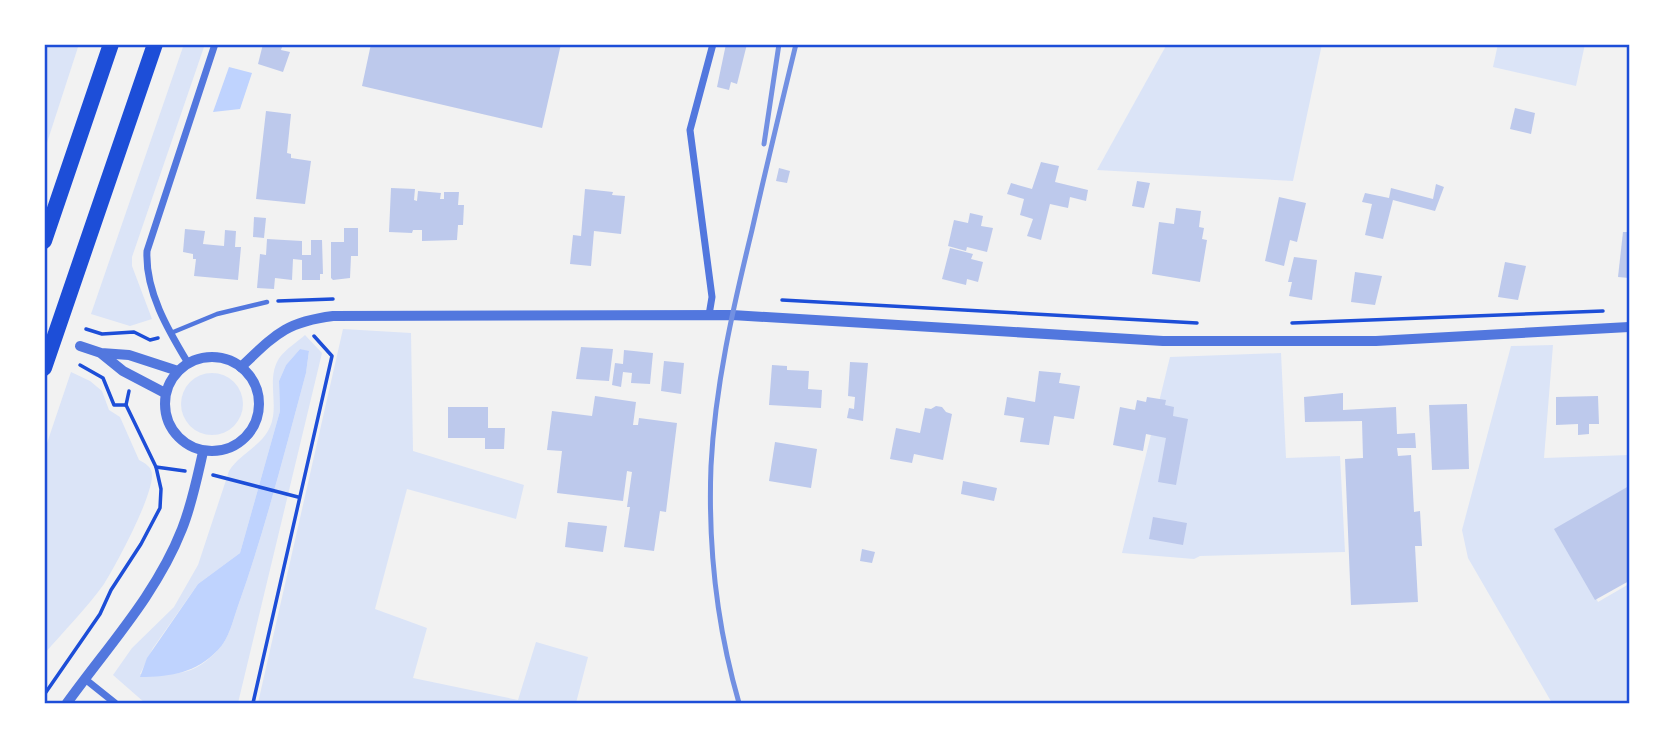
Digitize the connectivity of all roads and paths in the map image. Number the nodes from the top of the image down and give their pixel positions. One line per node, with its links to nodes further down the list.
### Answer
1 (111, 44): 5 (highway)
2 (155, 44): 22 (highway)
3 (215, 44): 15 (street)
4 (713, 44): 9 (street)
5 (44, 241)
6 (774, 300): 11 (path)
7 (267, 302): 15 (lane)
8 (1604, 310): 12 (path)
9 (709, 315): 10 (street); 13 (street)
10 (308, 319): 21 (street); 27 (path)
11 (1208, 323)
12 (1286, 323)
13 (1629, 327)
14 (86, 328): 16 (path)
15 (171, 334): 20 (street)
16 (150, 340)
17 (80, 345): 18 (street)
18 (101, 353): 23 (street); 24 (street)
19 (75, 363): 29 (path)
20 (188, 363): 21 (street); 23 (street)
21 (241, 367): 25 (street)
22 (44, 368)
23 (178, 371): 24 (street)
24 (164, 393): 25 (street)
25 (203, 452): 28 (street)
26 (256, 485): 27 (path)
27 (298, 497): 32 (path)
28 (85, 679): 30 (street); 31 (street)
29 (44, 695)
30 (67, 703)
31 (115, 703)
32 (253, 703)

